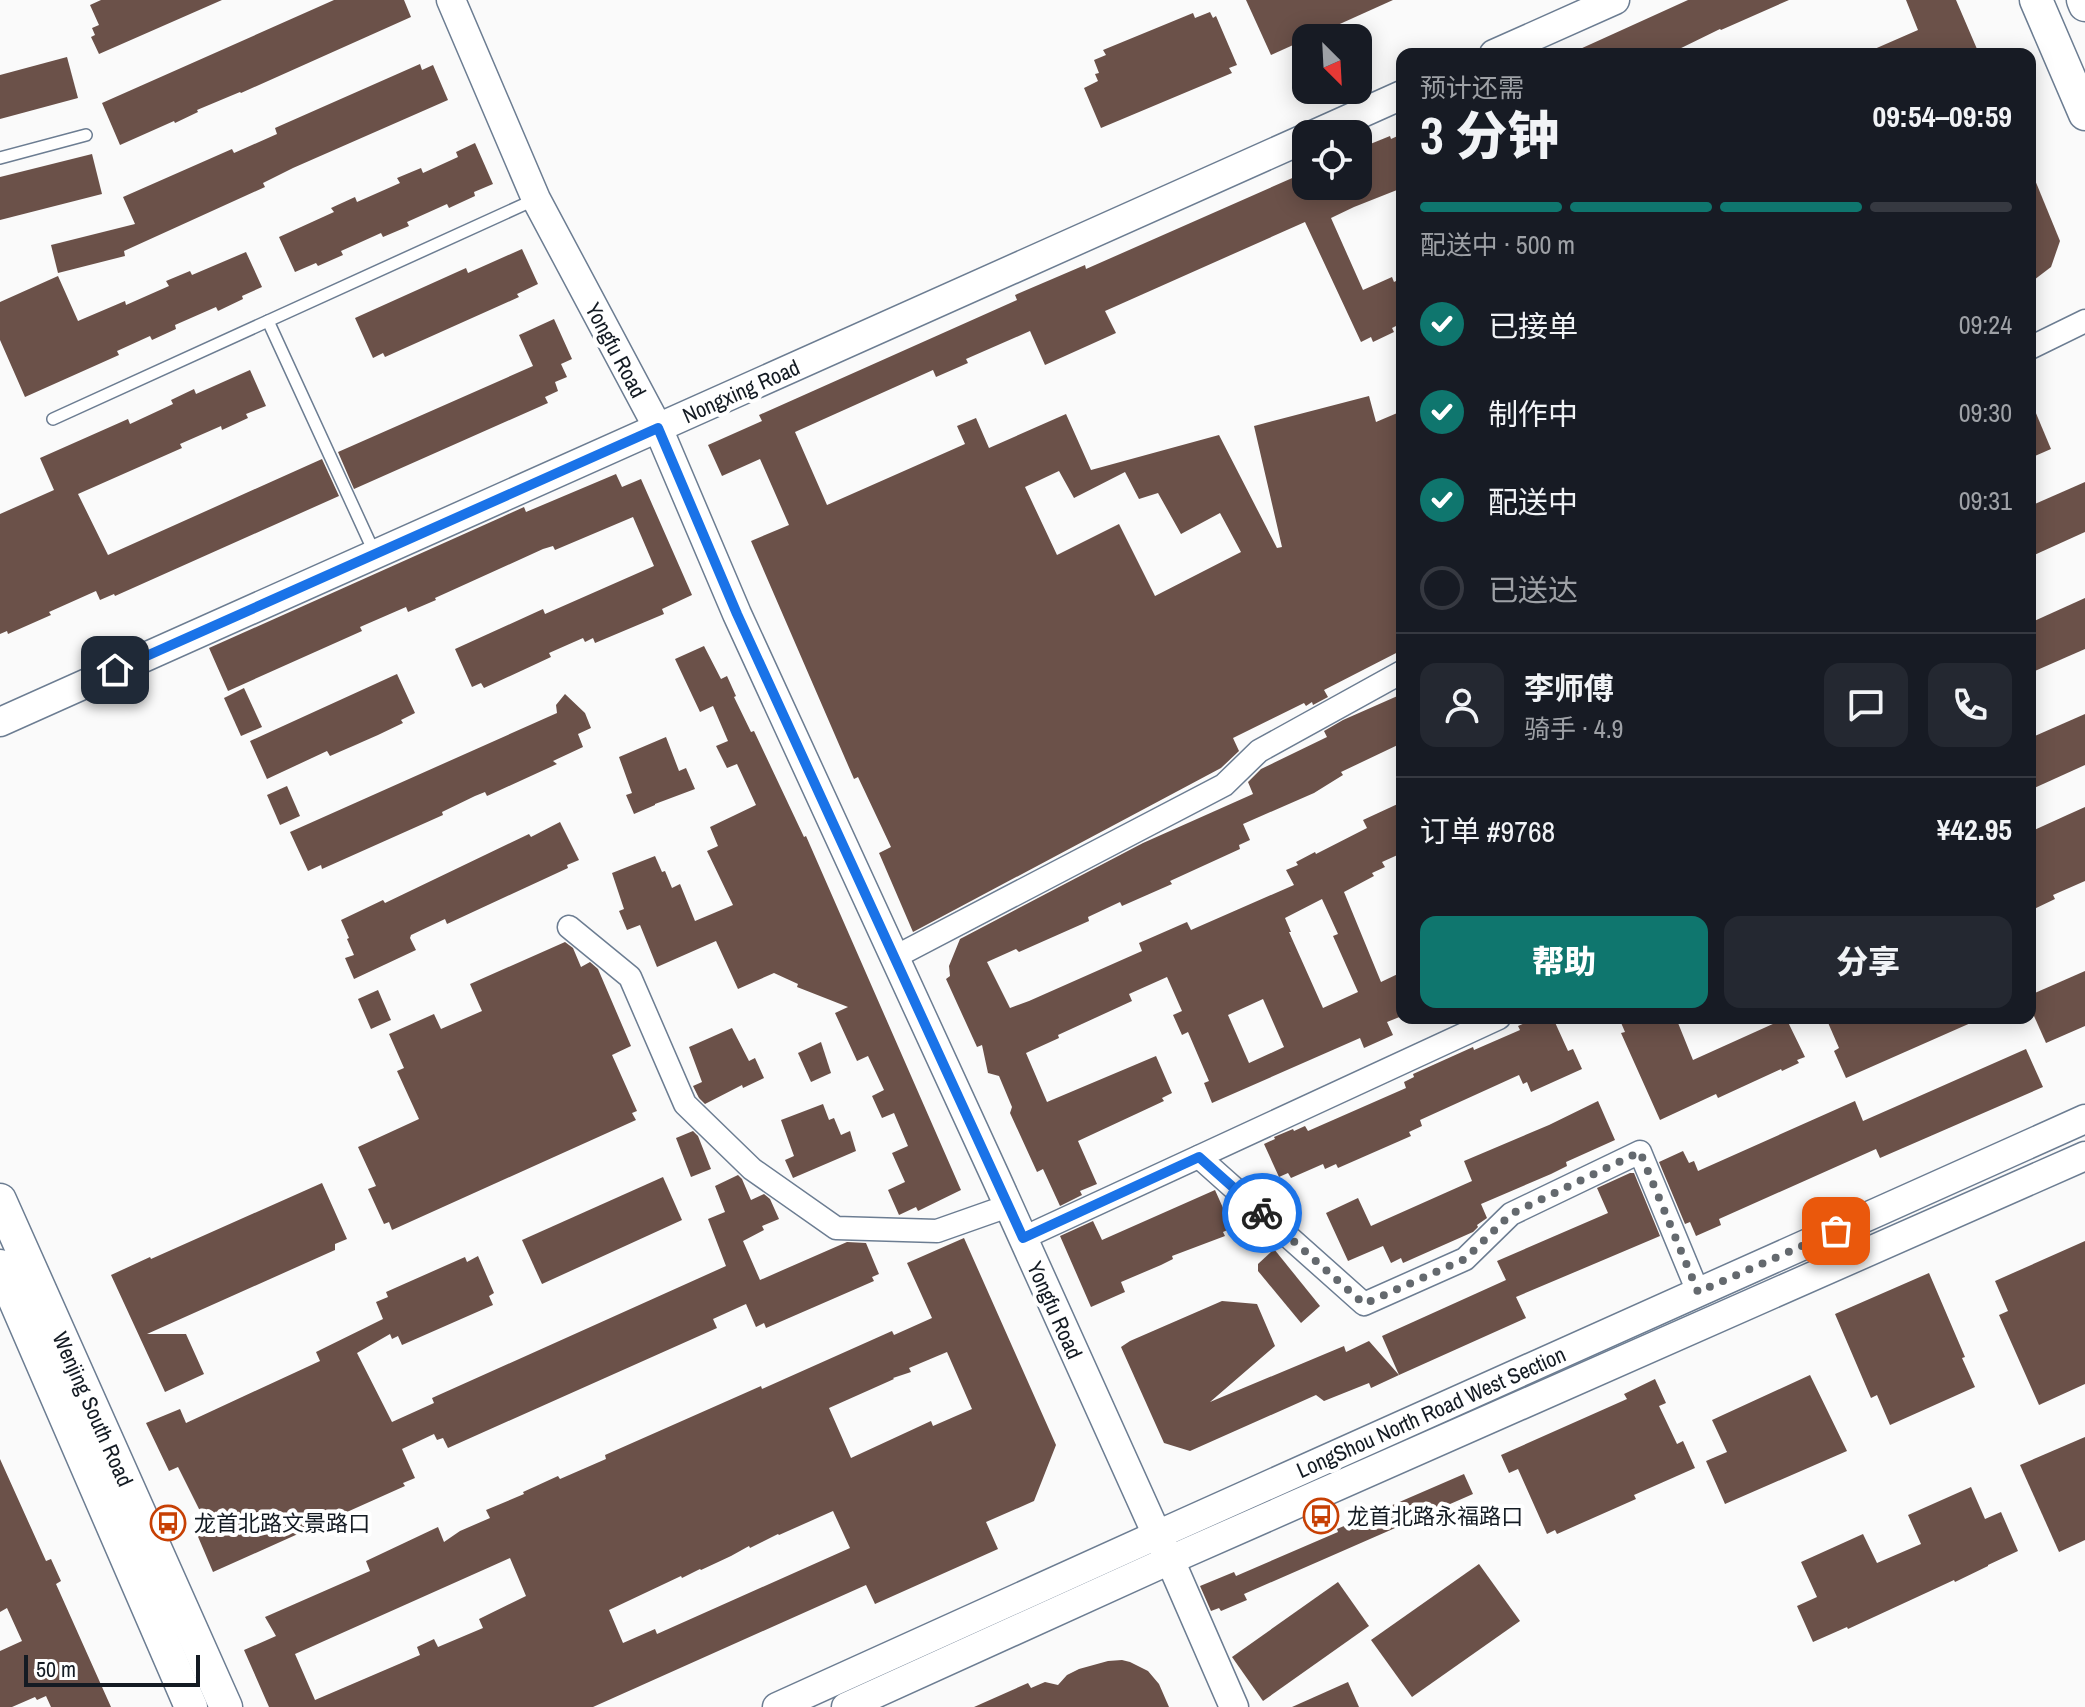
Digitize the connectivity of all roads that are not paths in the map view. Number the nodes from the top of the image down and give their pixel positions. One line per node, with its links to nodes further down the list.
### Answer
1 (451, 0): 11 (street, Yongfu Road)
2 (1615, 0): 4 (street)
3 (2036, 0): 6 (main road)
4 (1507, 48)
5 (1396, 98): 7 (street)
6 (2085, 114)
7 (1346, 120)
8 (86, 135): 10 (lane)
9 (1292, 144): 16 (street, Nongxing Road)
10 (0, 158)
11 (536, 199): 12 (lane); 16 (street, Yongfu Road)
12 (268, 321): 15 (lane); 17 (lane)
13 (2085, 321): 14 (street)
14 (2036, 345)
15 (53, 419)
16 (658, 428): 17 (street, Nongxing Road); 21 (street, Yongfu Road)
17 (375, 554): 19 (street, Nongxing Road)
18 (1396, 675): 21 (street)
19 (0, 722)
20 (569, 927): 27 (street)
21 (895, 957): 27 (street, Yongfu Road)
22 (1486, 1024): 25 (street)
23 (2085, 1119): 30 (street, LongShou North Road West Section)
24 (2085, 1156): 32 (street, LongShou North Road West Section)
25 (1199, 1157): 28 (street); 30 (street)
26 (0, 1200): 34 (main road, Wenjing South Road)
27 (1008, 1206): 28 (street, Yongfu Road)
28 (1023, 1238): 31 (street, Yongfu Road)
29 (0, 1266): 33 (main road, Wenjing South Road)
30 (1698, 1292): 31 (street, LongShou North Road West Section)
31 (1157, 1535): 32 (street, Yongfu Road); 35 (street, LongShou North Road West Section)
32 (1170, 1560): 36 (street, LongShou North Road West Section); 37 (street, Yongfu Road)
33 (191, 1707)
34 (226, 1707)
35 (777, 1707)
36 (846, 1707)
37 (1234, 1707)

